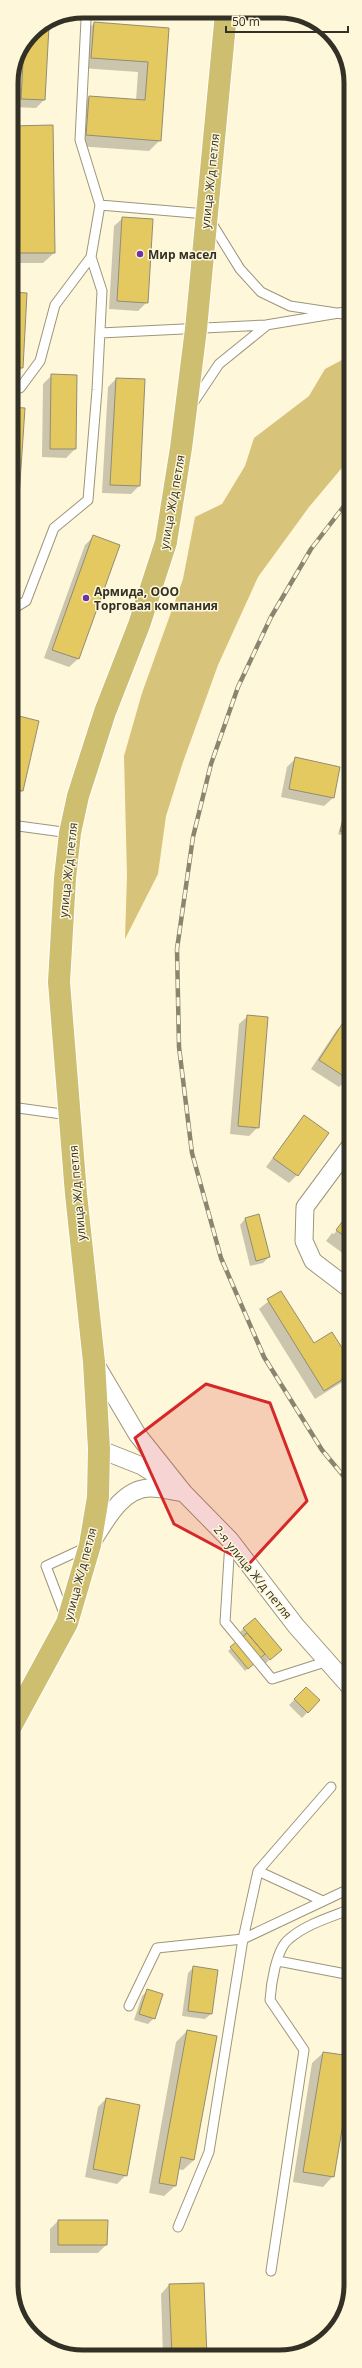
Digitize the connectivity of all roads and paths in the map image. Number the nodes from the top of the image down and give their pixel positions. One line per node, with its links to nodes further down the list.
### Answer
1 (226, 18): 4 (main road, улица Ж/д петля)
2 (86, 20): 3 (lane)
3 (100, 205): 4 (lane); 5 (lane)
4 (206, 214): 6 (lane); 9 (main road, улица Ж/д петля)
5 (91, 257): 10 (lane); 11 (lane)
6 (344, 312)
7 (344, 312): 8 (lane)
8 (266, 325): 9 (lane); 12 (lane)
9 (196, 329): 10 (lane); 12 (main road, улица Ж/д петля)
10 (100, 333): 13 (lane)
11 (18, 388)
12 (185, 414): 15 (main road, улица Ж/д петля)
13 (18, 606)
14 (18, 825): 15 (lane)
15 (70, 833): 17 (main road, улица Ж/д петля)
16 (18, 1108): 17 (lane)
17 (70, 1115): 20 (main road, улица Ж/д петля)
18 (344, 1154): 19 (street)
19 (344, 1285)
20 (94, 1362): 21 (main road, улица Ж/д петля); 22 (street)
21 (99, 1449): 22 (street, 2-я улица Ж/д петля); 24 (main road, улица Ж/д петля)
22 (184, 1493): 23 (street, 2-я улица Ж/д петля); 24 (street)
23 (230, 1540): 26 (street, 2-я улица Ж/д петля); 26 (lane)
24 (90, 1545): 25 (main road, улица Ж/д петля); 25 (lane)
25 (67, 1623): 28 (main road, улица Ж/д петля)
26 (328, 1662): 27 (street, 2-я улица Ж/д петля)
27 (344, 1680)
28 (18, 1713)
29 (331, 1787): 30 (lane)
30 (258, 1870): 32 (lane); 34 (lane)
31 (344, 1891): 32 (lane)
32 (323, 1901): 34 (lane)
33 (344, 1912): 35 (lane)
34 (243, 1939): 37 (lane); 38 (lane)
35 (278, 1961): 36 (lane); 39 (lane)
36 (344, 1974)
37 (129, 2006)
38 (178, 2227)
39 (271, 2271)

